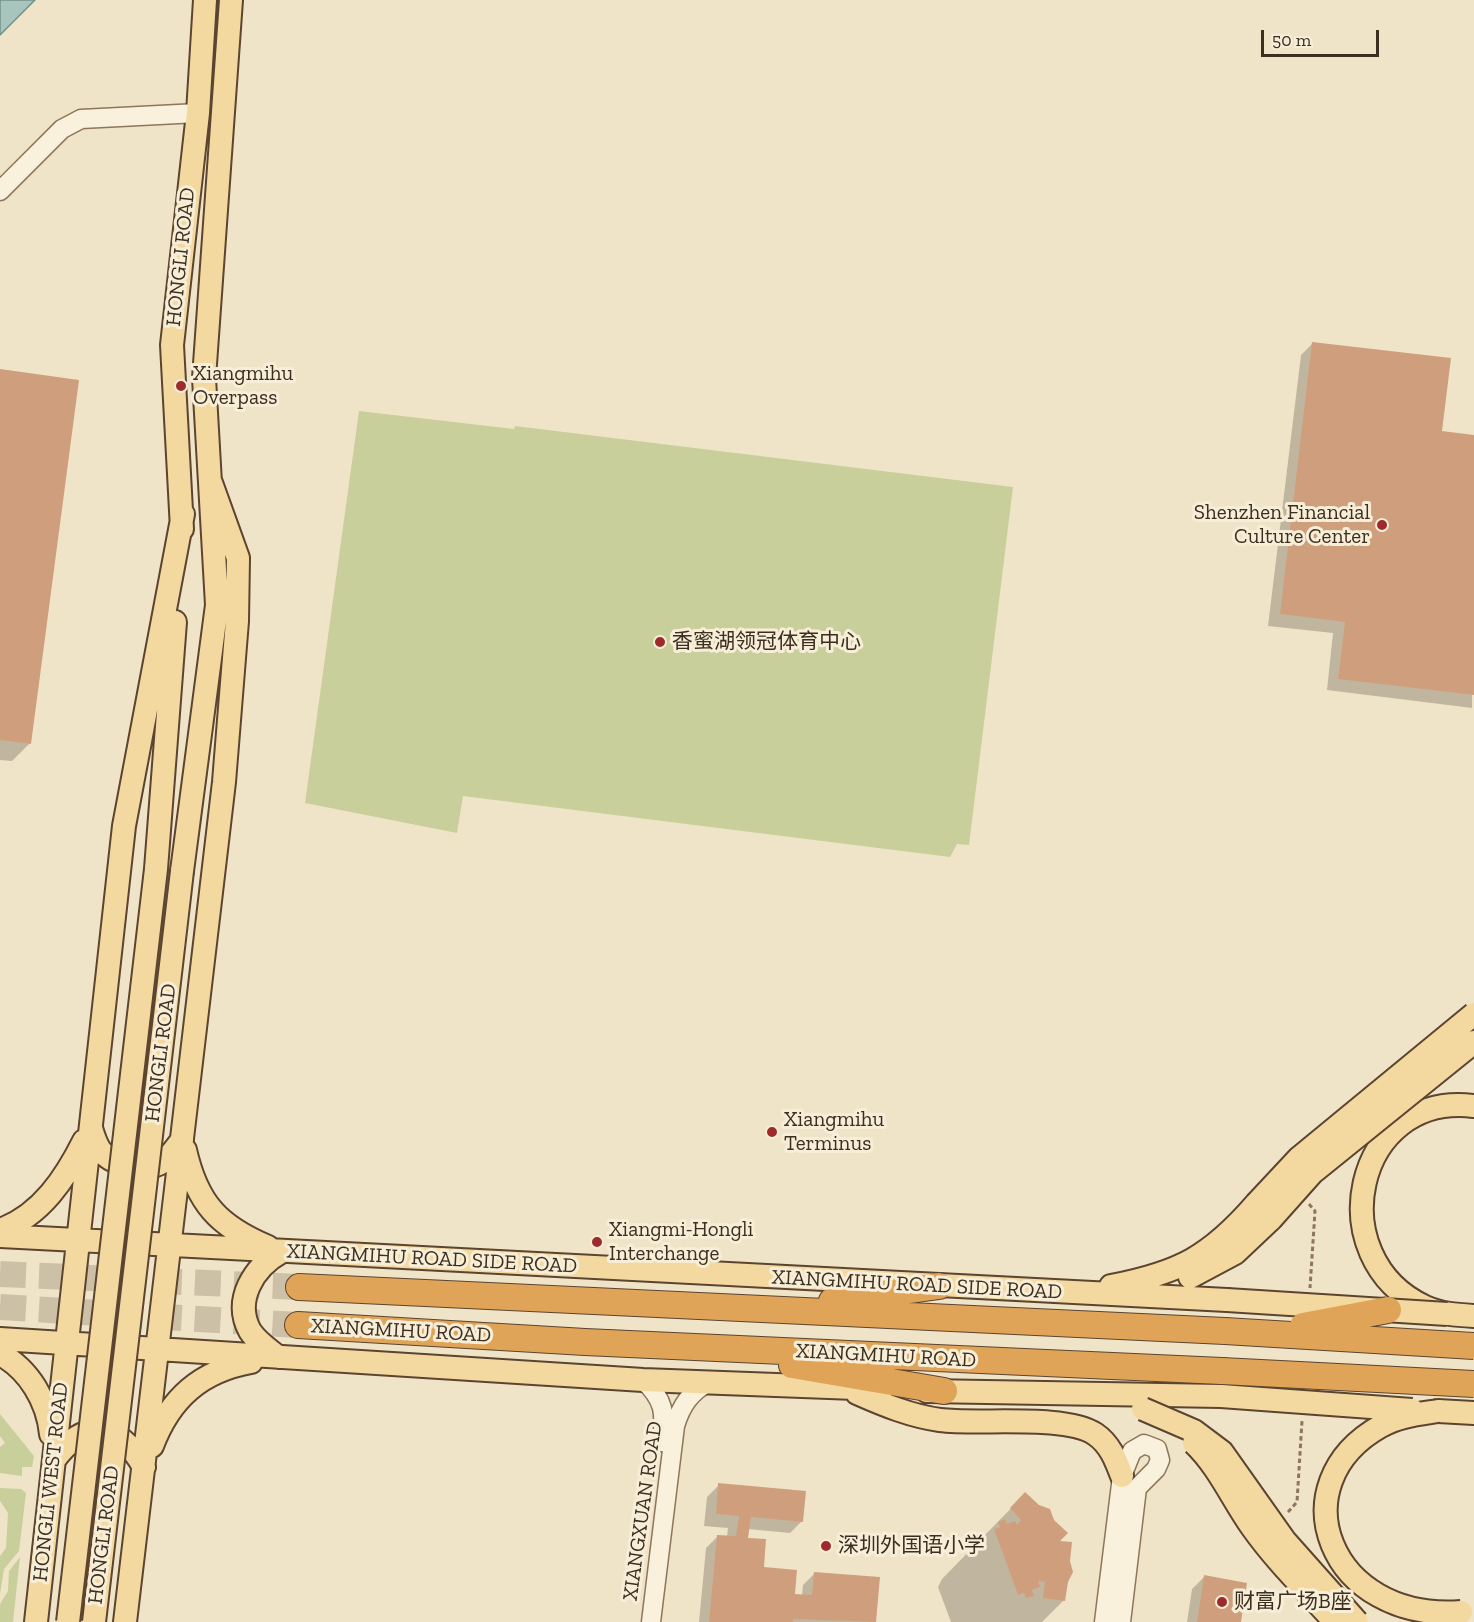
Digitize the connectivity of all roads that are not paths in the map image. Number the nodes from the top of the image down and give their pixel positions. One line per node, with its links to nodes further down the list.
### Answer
1 (205, 0): 3 (main road, HONGLI ROAD)
2 (231, 0): 5 (main road, HONGLI ROAD)
3 (198, 113): 4 (street); 6 (main road, HONGLI ROAD)
4 (0, 191)
5 (211, 483): 11 (main road, HONGLI ROAD); 51 (main road, HONGLI ROAD, bridge)
6 (183, 514): 10 (main road, HONGLI ROAD); 50 (main road, HONGLI ROAD, bridge)
7 (1474, 1014): 12 (main road, bridge)
8 (1474, 1042): 12 (main road, bridge)
9 (1474, 1106): 24 (main road, bridge)
10 (91, 1128): 11 (main road); 13 (main road); 15 (main road, HONGLI ROAD)
11 (182, 1140): 16 (main road, HONGLI ROAD); 17 (main road)
12 (1263, 1212): 20 (main road); 21 (main road)
13 (0, 1230)
14 (0, 1236): 15 (main road, XIANGMIHU ROAD SIDE ROAD)
15 (78, 1241): 16 (main road, XIANGMIHU ROAD SIDE ROAD); 29 (main road, HONGLI ROAD)
16 (170, 1246): 17 (main road, XIANGMIHU ROAD SIDE ROAD); 32 (main road, HONGLI ROAD)
17 (281, 1252): 18 (main road, XIANGMIHU ROAD SIDE ROAD); 34 (main road)
18 (939, 1286): 20 (main road, XIANGMIHU ROAD SIDE ROAD); 22 (highway)
19 (299, 1287): 22 (highway, XIANGMIHU ROAD)
20 (1065, 1292): 21 (main road, XIANGMIHU ROAD SIDE ROAD)
21 (1125, 1295): 23 (main road, XIANGMIHU ROAD SIDE ROAD, bridge)
22 (768, 1310): 27 (highway, XIANGMIHU ROAD, bridge)
23 (1388, 1310): 24 (main road, XIANGMIHU ROAD SIDE ROAD, bridge); 27 (highway, bridge)
24 (1447, 1314): 25 (main road, XIANGMIHU ROAD SIDE ROAD)
25 (1474, 1316)
26 (298, 1325): 31 (highway, XIANGMIHU ROAD)
27 (1263, 1333): 30 (highway, XIANGMIHU ROAD, bridge)
28 (0, 1339): 29 (main road)
29 (67, 1342): 32 (main road); 45 (main road, HONGLI WEST ROAD)
30 (1474, 1346)
31 (688, 1347): 37 (highway, XIANGMIHU ROAD); 40 (highway)
32 (157, 1349): 34 (main road); 46 (main road)
33 (0, 1354): 45 (main road)
34 (278, 1357): 35 (main road); 46 (main road)
35 (643, 1380): 36 (main road); 53 (street, XIANGXUAN ROAD)
36 (709, 1382): 39 (main road); 54 (street, XIANGXUAN ROAD)
37 (1222, 1383): 38 (highway, XIANGMIHU ROAD, bridge); 41 (main road); 43 (main road, bridge)
38 (1474, 1384)
39 (845, 1388): 40 (main road); 47 (main road)
40 (944, 1391): 41 (main road)
41 (1066, 1393): 42 (main road)
42 (1143, 1409): 57 (main road, bridge); 58 (main road, bridge)
43 (1438, 1411): 44 (main road); 48 (main road, bridge)
44 (1474, 1413)
45 (54, 1460): 46 (main road); 49 (main road, HONGLI WEST ROAD)
46 (144, 1467): 52 (main road)
47 (1122, 1476): 55 (street); 56 (street)
48 (1467, 1608)
49 (36, 1622)
50 (68, 1622)
51 (94, 1622)
52 (125, 1622)
53 (638, 1622)
54 (651, 1622)
55 (1104, 1622)
56 (1121, 1622)
57 (1335, 1622)
58 (1357, 1622)

